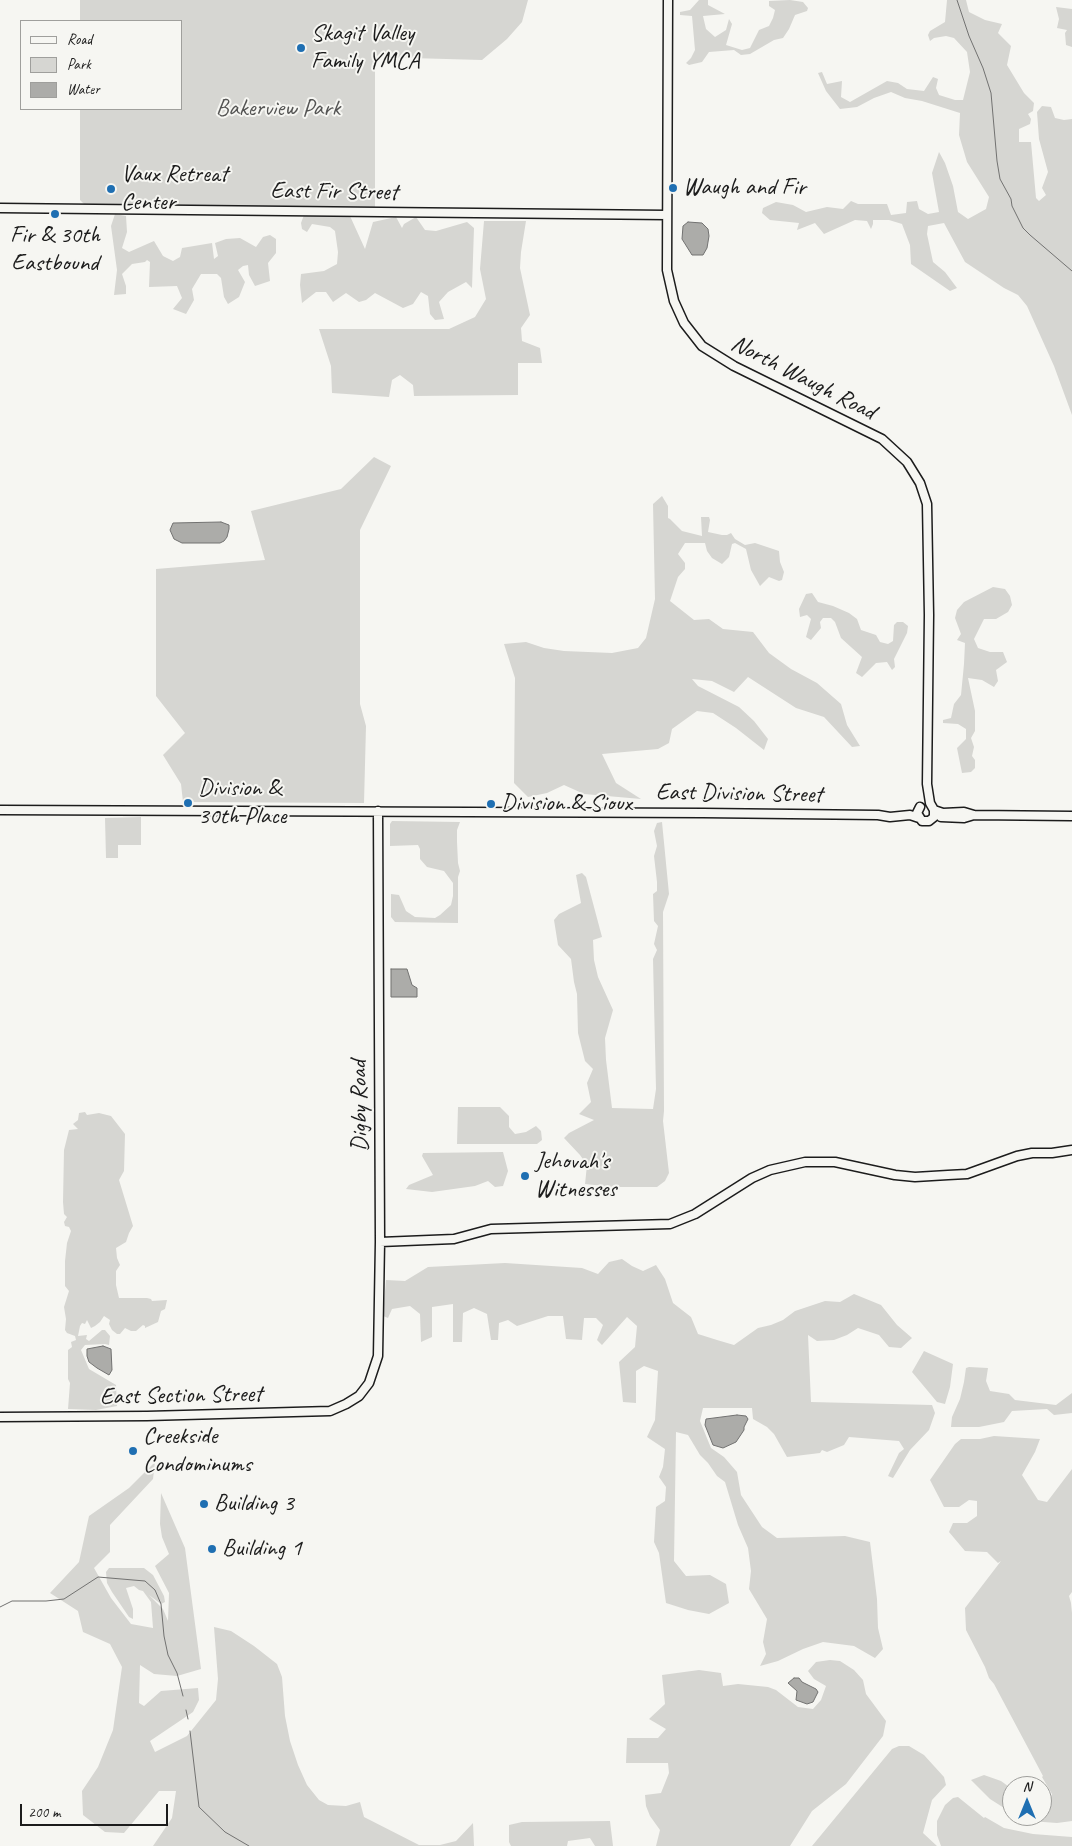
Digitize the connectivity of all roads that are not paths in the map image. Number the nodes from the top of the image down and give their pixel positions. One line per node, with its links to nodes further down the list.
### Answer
1 (668, 0): 3 (street, North Waugh Road)
2 (0, 208): 3 (street, East Fir Street)
3 (667, 214): 7 (street, North Waugh Road)
4 (920, 807): 7 (street); 8 (street, East Division Street); 10 (street)
5 (0, 810): 6 (street, East Division Street)
6 (378, 811): 8 (street, East Division Street); 12 (street, Digby Road)
7 (933, 811): 9 (street); 10 (street)
8 (878, 815): 10 (street, East Division Street)
9 (1072, 816)
10 (919, 818)
11 (1072, 1150): 12 (street)
12 (380, 1242): 13 (street, Digby Road)
13 (359, 1396): 14 (street, East Section Street)
14 (0, 1417)

